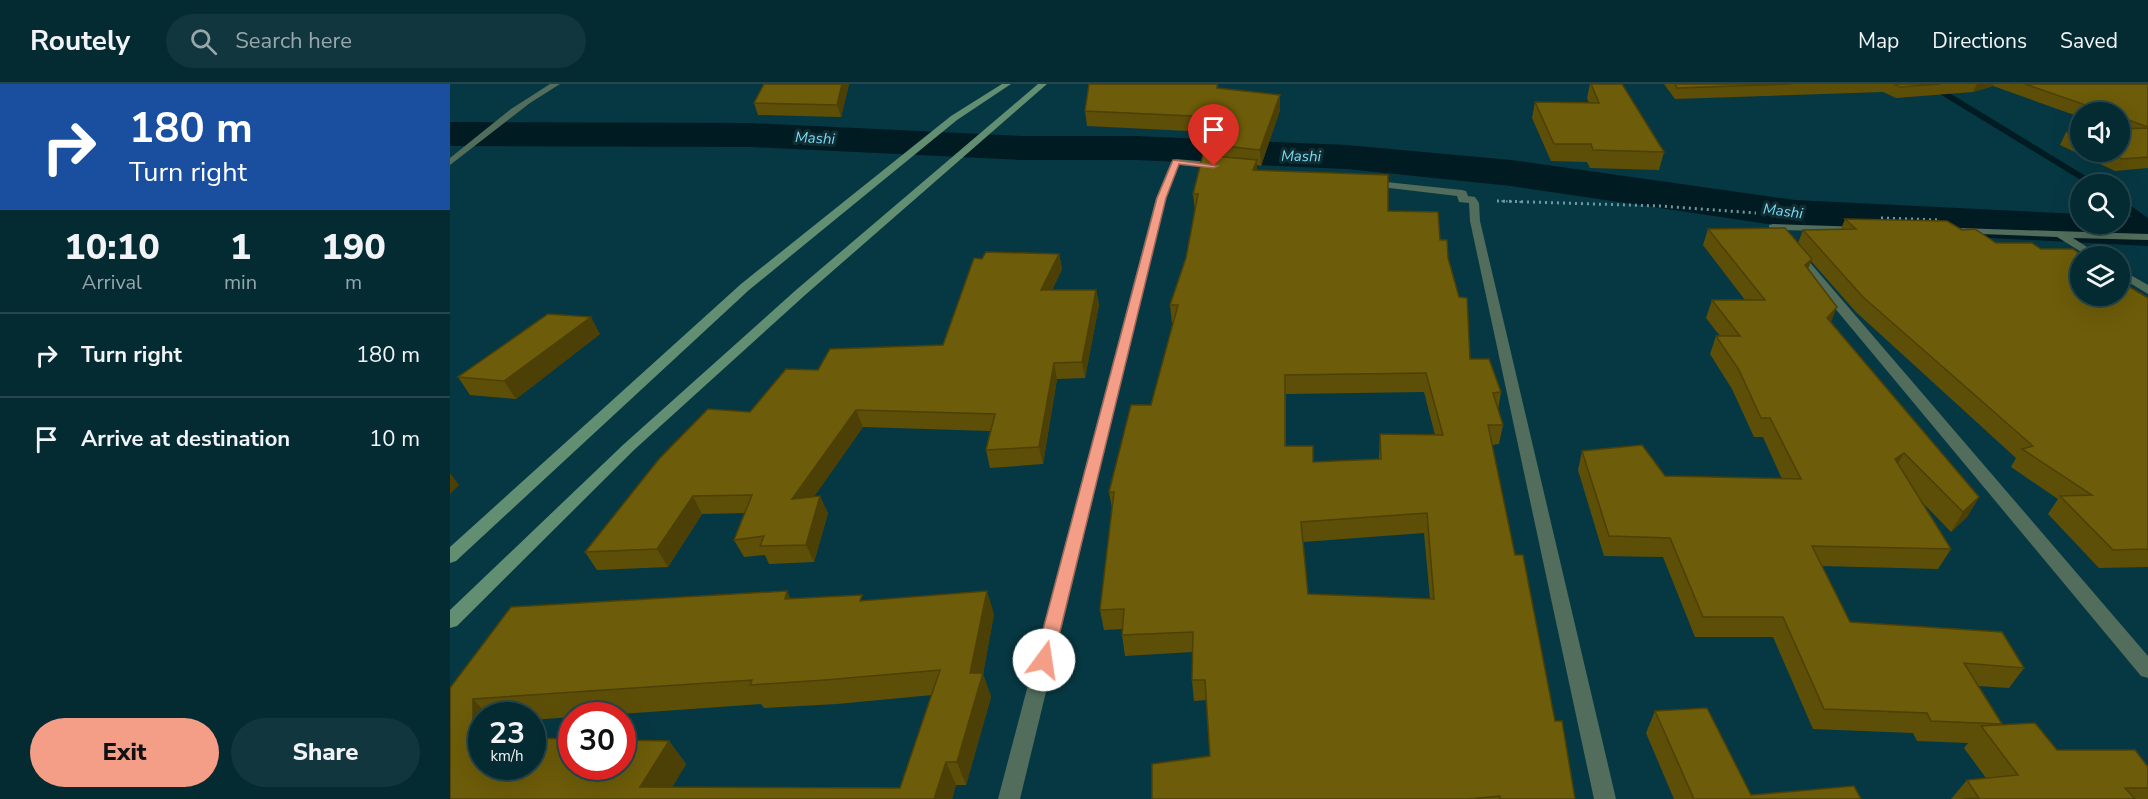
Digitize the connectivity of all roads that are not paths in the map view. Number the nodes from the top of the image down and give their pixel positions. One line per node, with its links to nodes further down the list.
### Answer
1 (556, 84): 4 (street)
2 (1007, 84): 14 (main road)
3 (1043, 84): 15 (main road)
4 (450, 162)
5 (1233, 168): 17 (street)
6 (1359, 182): 18 (street)
7 (1868, 229): 16 (street)
8 (1950, 231): 9 (street)
9 (2057, 232): 10 (street); 11 (street)
10 (2148, 237)
11 (2079, 246)
12 (2130, 278): 13 (street)
13 (2148, 290)
14 (450, 557)
15 (450, 621)
16 (2148, 670)
17 (1009, 799)
18 (1605, 799)

